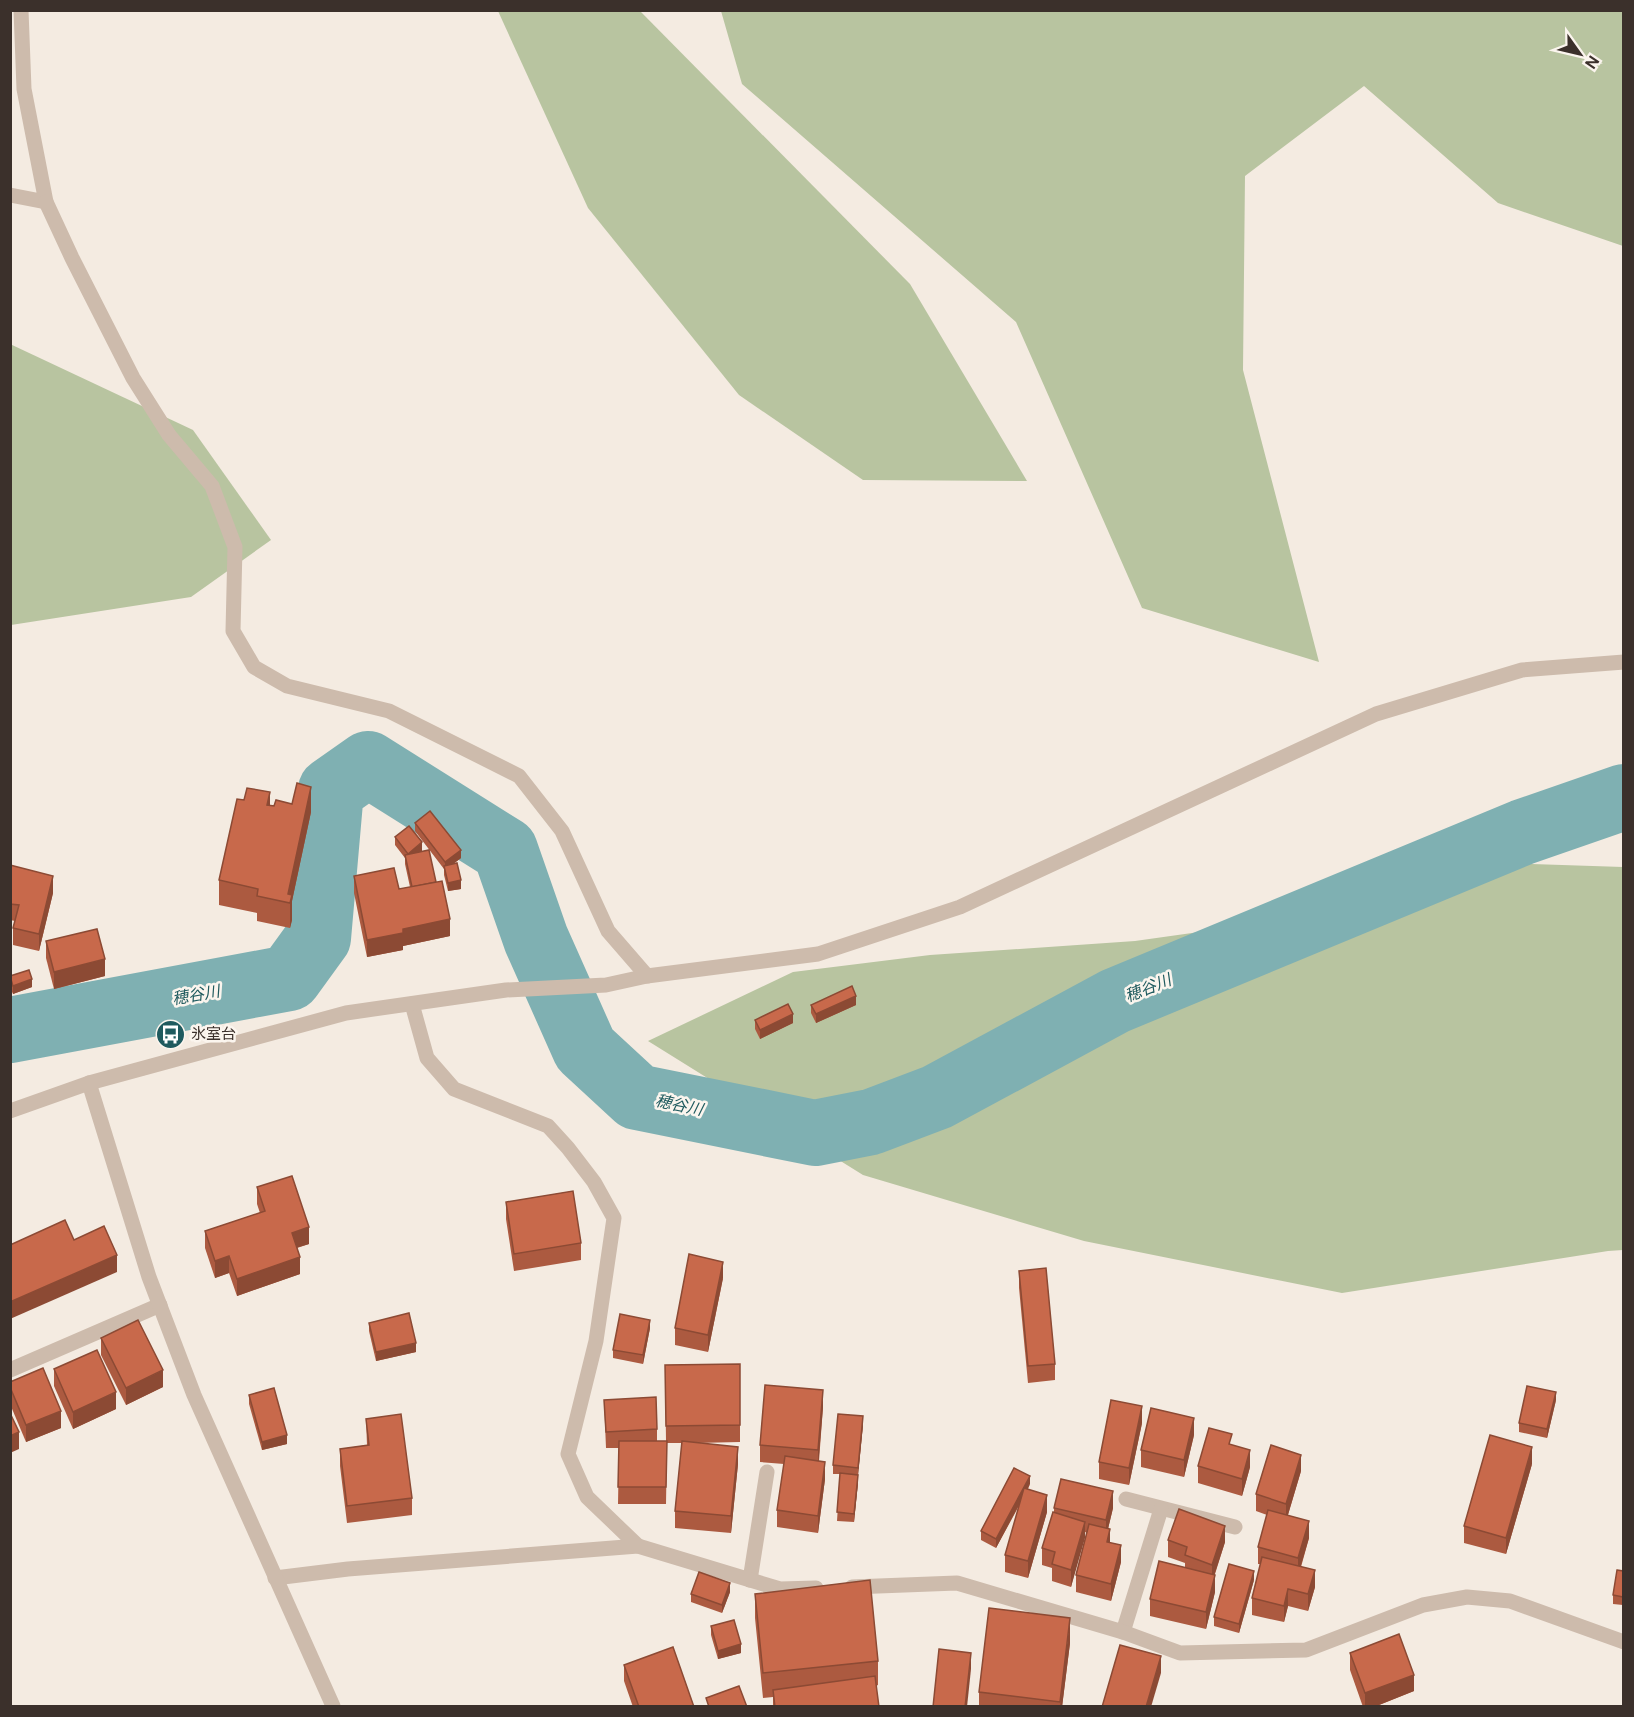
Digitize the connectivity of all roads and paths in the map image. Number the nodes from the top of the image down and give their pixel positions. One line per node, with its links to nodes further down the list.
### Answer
1 (21, 10): 3 (street)
2 (10, 195): 3 (street)
3 (46, 202): 5 (street)
4 (1623, 662): 5 (street)
5 (647, 976): 6 (street)
6 (412, 1004): 7 (street); 15 (street)
7 (89, 1083): 8 (street); 9 (street)
8 (10, 1111)
9 (160, 1305): 10 (street); 16 (street)
10 (10, 1370)
11 (767, 1472): 17 (street)
12 (1126, 1499): 13 (street)
13 (1161, 1509): 14 (street); 18 (street)
14 (1235, 1527)
15 (638, 1546): 16 (street); 17 (street)
16 (275, 1578): 20 (street)
17 (750, 1580): 18 (street)
18 (1123, 1632): 19 (street)
19 (1623, 1642)
20 (333, 1707)

